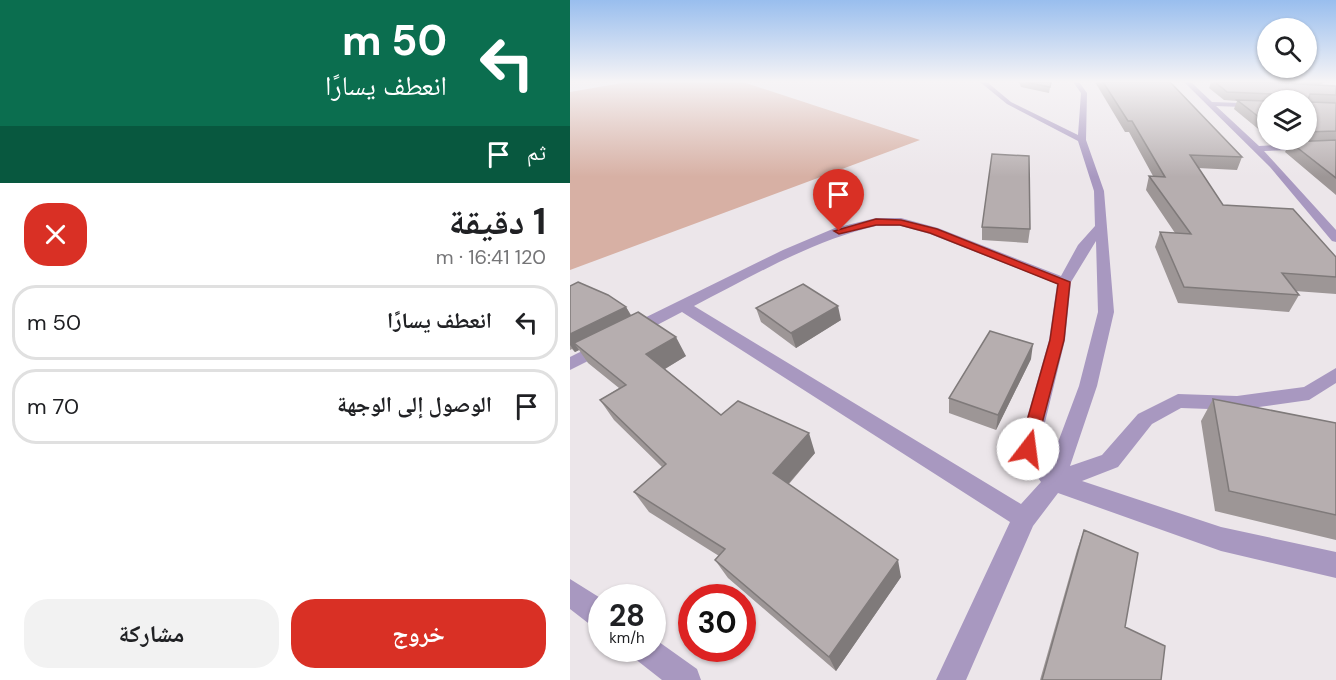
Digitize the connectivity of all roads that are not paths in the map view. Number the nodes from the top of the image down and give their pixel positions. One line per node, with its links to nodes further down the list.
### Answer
1 (1030, 114): 4 (street)
2 (1083, 114): 4 (street)
3 (1220, 114): 6 (street)
4 (1082, 140): 7 (street)
5 (1336, 145): 6 (street)
6 (1255, 149): 8 (street)
7 (1101, 227): 9 (street); 13 (street)
8 (1336, 238)
9 (1064, 282): 10 (street); 13 (street)
10 (681, 305): 11 (street); 14 (street)
11 (570, 364)
12 (1336, 374): 13 (street)
13 (1054, 482): 14 (street); 15 (street)
14 (1024, 518): 20 (street)
15 (1336, 565)
16 (570, 592): 17 (street)
17 (588, 606)
18 (662, 662): 19 (street)
19 (686, 680)
20 (951, 680)

